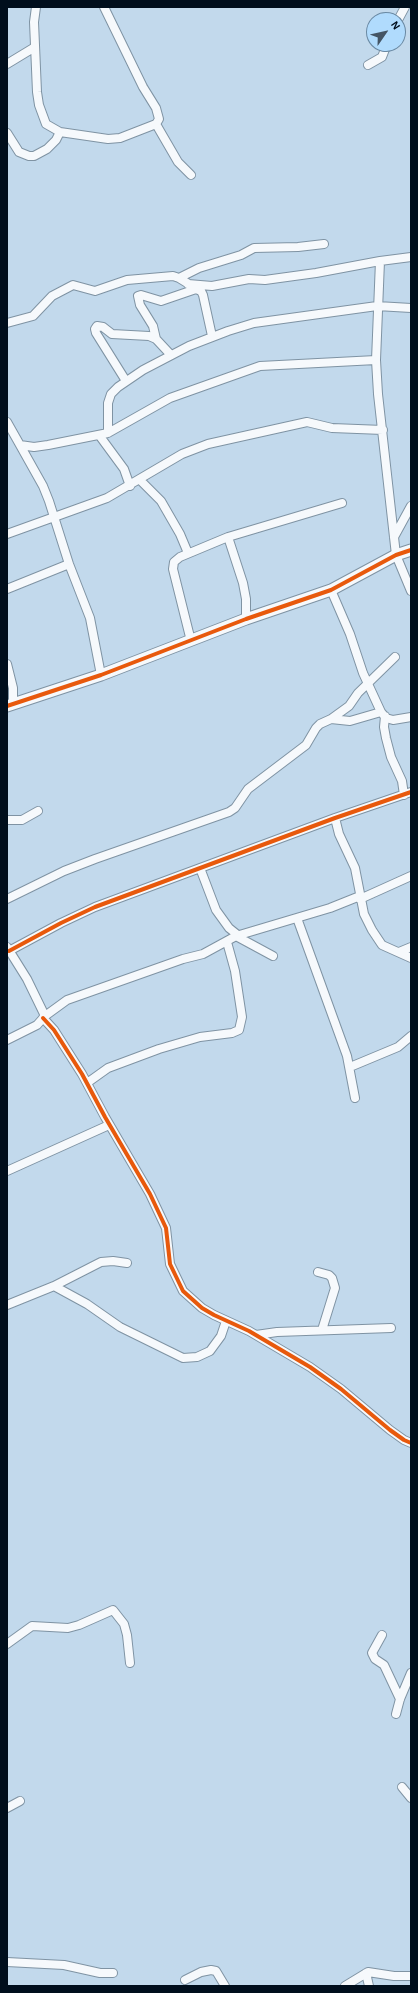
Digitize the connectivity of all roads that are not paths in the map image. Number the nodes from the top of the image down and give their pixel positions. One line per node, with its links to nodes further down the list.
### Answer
1 (36, 7): 3 (street)
2 (104, 7): 7 (street)
3 (35, 47): 5 (street); 8 (street)
4 (384, 52): 6 (street)
5 (7, 64)
6 (368, 65)
7 (156, 124): 8 (street); 10 (street)
8 (60, 132): 9 (street)
9 (7, 133)
10 (191, 175)
11 (324, 244): 14 (street)
12 (411, 258): 13 (street)
13 (380, 261): 15 (street); 17 (street)
14 (179, 278): 15 (street); 19 (street)
15 (188, 284): 16 (street)
16 (196, 289): 20 (street); 21 (street)
17 (377, 306): 18 (street); 20 (street); 23 (street)
18 (411, 308)
19 (7, 323)
20 (212, 336): 22 (street)
21 (156, 339): 22 (street); 24 (street)
22 (170, 354): 24 (street)
23 (376, 360): 26 (street); 27 (street)
24 (126, 381): 27 (street)
25 (7, 422): 29 (street)
26 (383, 430): 30 (street); 37 (street)
27 (108, 433): 28 (street)
28 (99, 435): 29 (street); 31 (street)
29 (20, 445): 34 (street)
30 (140, 480): 31 (street); 39 (street)
31 (130, 486): 34 (street)
32 (342, 503): 36 (street)
33 (411, 506): 37 (street)
34 (54, 517): 35 (street); 41 (street)
35 (7, 534)
36 (228, 537): 39 (street); 45 (street)
37 (394, 537): 40 (street)
38 (411, 550): 40 (street)
39 (188, 553): 46 (street)
40 (396, 555): 43 (street); 44 (street)
41 (69, 564): 42 (street); 49 (street)
42 (7, 589)
43 (331, 590): 45 (street); 50 (street)
44 (411, 591)
45 (246, 619): 46 (street)
46 (191, 641): 49 (street)
47 (395, 657): 50 (street)
48 (7, 664): 51 (street)
49 (101, 675): 51 (street)
50 (367, 683): 52 (street); 54 (street)
51 (10, 705)
52 (383, 714): 53 (street); 54 (street); 55 (street)
53 (411, 717)
54 (331, 719): 62 (street)
55 (407, 794): 57 (street)
56 (38, 811): 58 (street)
57 (335, 818): 59 (street); 61 (street)
58 (7, 820)
59 (200, 868): 64 (street); 67 (street)
60 (411, 876): 61 (street)
61 (360, 898): 63 (street); 68 (street)
62 (7, 899)
63 (297, 918): 64 (street); 74 (street)
64 (238, 936): 65 (street); 69 (street)
65 (227, 942): 71 (street); 75 (street)
66 (411, 947): 68 (street)
67 (8, 949): 71 (street)
68 (399, 952): 70 (street)
69 (273, 956)
70 (411, 958)
71 (44, 1017): 72 (street); 75 (street)
72 (7, 1040)
73 (409, 1041): 74 (street)
74 (350, 1067): 76 (street)
75 (87, 1083): 77 (street)
76 (355, 1098)
77 (109, 1125): 78 (street); 83 (street)
78 (7, 1171)
79 (127, 1263): 81 (street)
80 (318, 1272): 85 (street)
81 (54, 1286): 82 (street); 83 (street)
82 (7, 1305)
83 (226, 1321): 86 (street)
84 (391, 1328): 85 (street)
85 (322, 1330): 86 (street)
86 (256, 1335): 87 (street)
87 (411, 1443)
88 (382, 1636): 94 (street)
89 (7, 1638): 90 (street)
90 (16, 1638): 91 (street); 92 (street)
91 (7, 1644)
92 (130, 1663)
93 (411, 1673): 94 (street)
94 (400, 1699): 95 (street)
95 (396, 1714)
96 (402, 1787): 97 (street)
97 (411, 1798)
98 (20, 1801): 99 (street)
99 (7, 1808)
100 (7, 1962): 101 (street)
101 (113, 1973)
102 (366, 1973): 103 (street); 106 (street); 107 (street)
103 (411, 1976)
104 (185, 1980): 105 (street)
105 (225, 1986)
106 (345, 1986)
107 (369, 1986)

